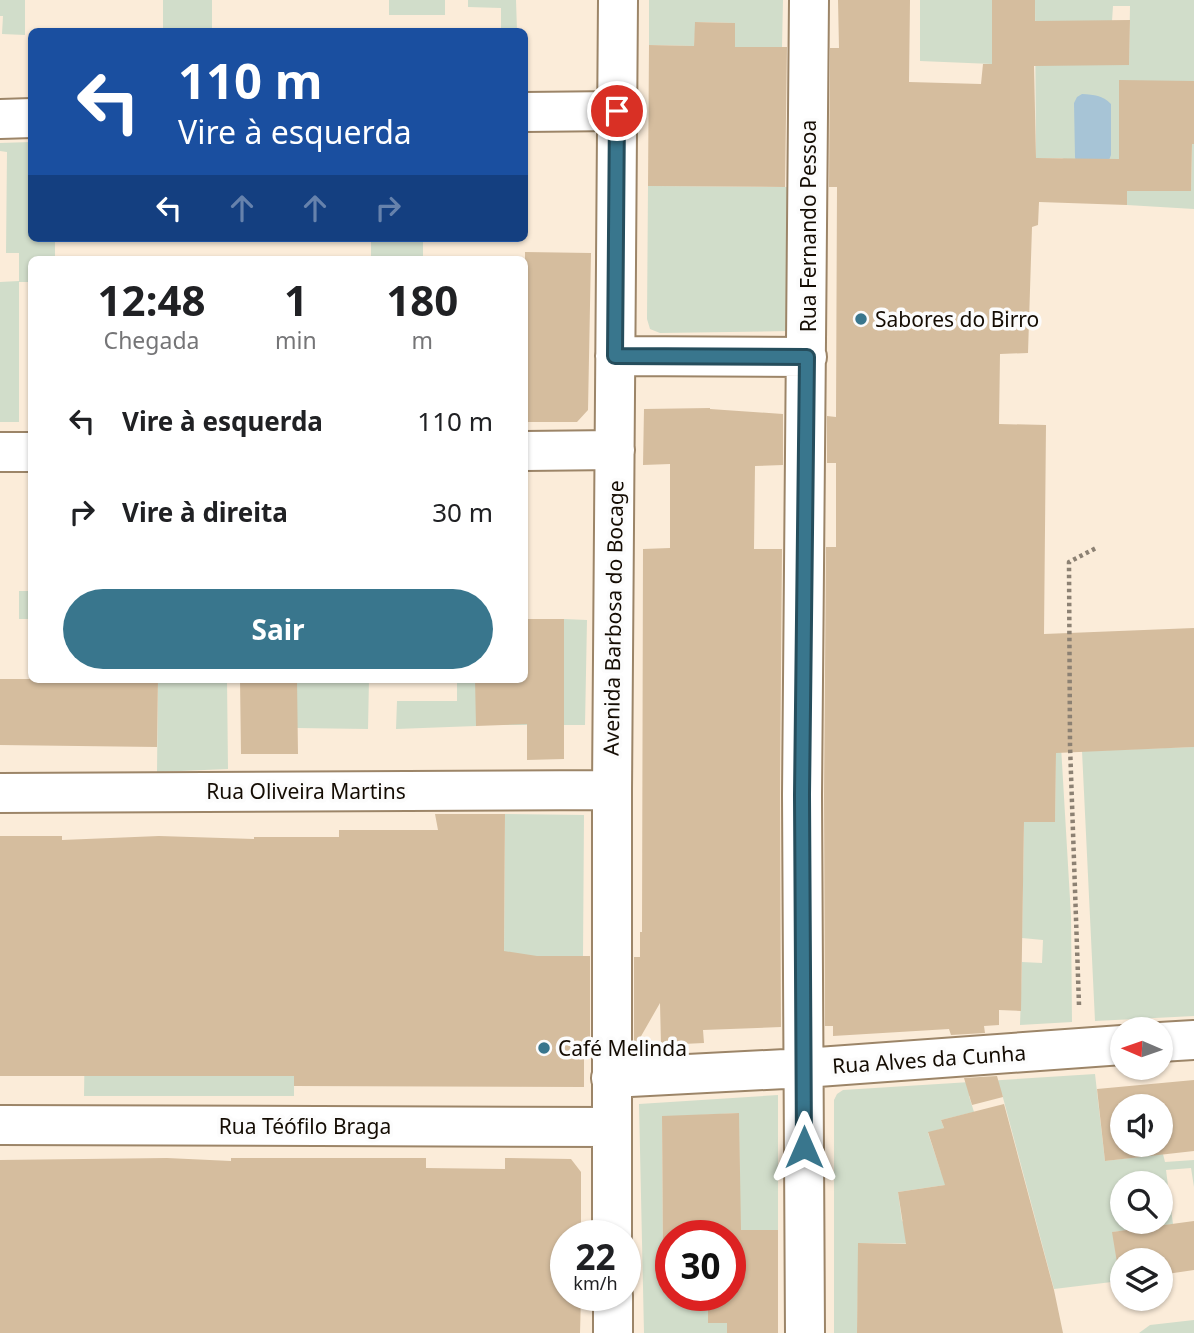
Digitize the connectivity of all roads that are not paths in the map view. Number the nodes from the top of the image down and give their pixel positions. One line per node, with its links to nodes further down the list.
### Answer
1 (618, 0): 3 (street, Avenida Barbosa do Bocage)
2 (809, 0): 8 (street, Rua Fernando Pessoa)
3 (617, 111): 4 (street); 7 (street, Avenida Barbosa do Bocage)
4 (528, 112)
5 (28, 118): 6 (street)
6 (0, 119)
7 (615, 356): 8 (street); 9 (street, Avenida Barbosa do Bocage)
8 (807, 357): 18 (street, Rua Fernando Pessoa)
9 (615, 450): 10 (street); 13 (street, Avenida Barbosa do Bocage)
10 (528, 451)
11 (28, 452): 12 (street)
12 (0, 453)
13 (612, 790): 14 (street, Rua Oliveira Martins); 19 (street, Avenida Barbosa do Bocage)
14 (0, 793)
15 (1194, 1040): 16 (street)
16 (1173, 1041)
17 (1110, 1046): 18 (street, Rua Alves da Cunha)
18 (804, 1068): 19 (street, Rua Alves da Cunha); 25 (street, Rua Fernando Pessoa)
19 (611, 1079): 21 (street, Avenida Barbosa do Bocage)
20 (0, 1125): 21 (street, Rua Téófilo Braga)
21 (611, 1127): 22 (street, Avenida Barbosa do Bocage)
22 (612, 1220)
23 (613, 1311): 24 (street)
24 (613, 1333)
25 (805, 1333)

